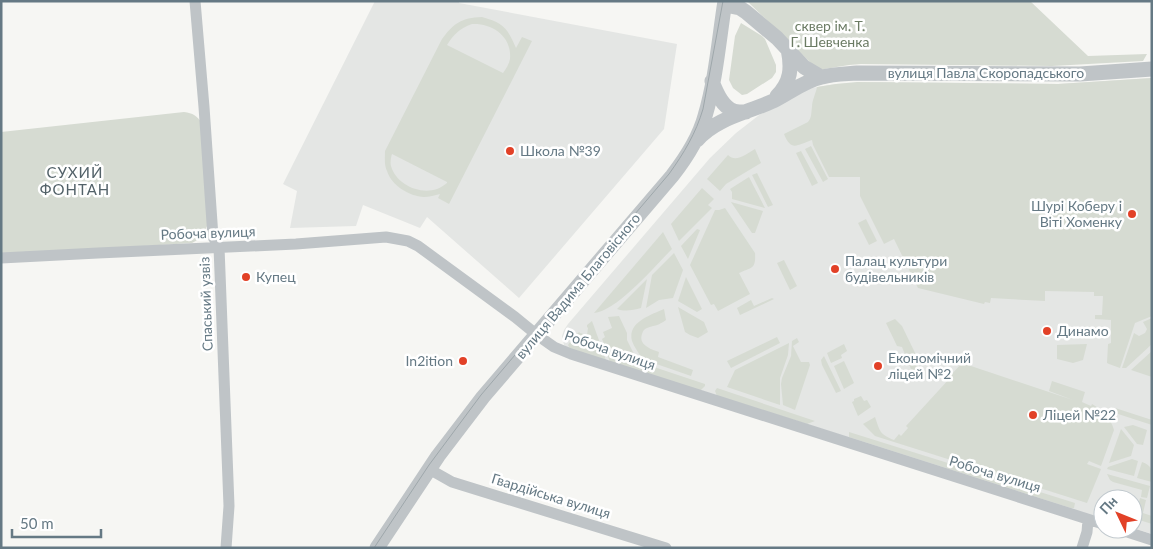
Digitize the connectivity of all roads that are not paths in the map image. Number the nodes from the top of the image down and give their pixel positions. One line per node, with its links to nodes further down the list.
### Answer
1 (196, 1): 10 (street, Спаський узвіз)
2 (725, 3): 3 (street); 6 (street, вулиця Вадима Благовісного)
3 (788, 49): 5 (street); 7 (street)
4 (1152, 69): 5 (street, вулиця Павла Скоропадського)
5 (821, 77): 7 (street, вулиця Павла Скоропадського)
6 (712, 81): 8 (street); 9 (street, вулиця Вадима Благовісного)
7 (773, 101): 8 (street, вулиця Павла Скоропадського)
8 (746, 112): 9 (street, вулиця Павла Скоропадського)
9 (694, 143): 12 (street, вулиця Вадима Благовісного)
10 (219, 247): 11 (street, Робоча вулиця); 12 (street, Робоча вулиця); 16 (street, Спаський узвіз)
11 (1, 258)
12 (536, 335): 13 (street, вулиця Вадима Благовісного); 14 (street, Робоча вулиця)
13 (429, 469): 17 (street, вулиця Вадима Благовісного); 18 (street, Гвардійська вулиця)
14 (1088, 520): 15 (street, Робоча вулиця); 19 (street)
15 (1093, 521)
16 (226, 548)
17 (377, 548)
18 (666, 548)
19 (1082, 548)

